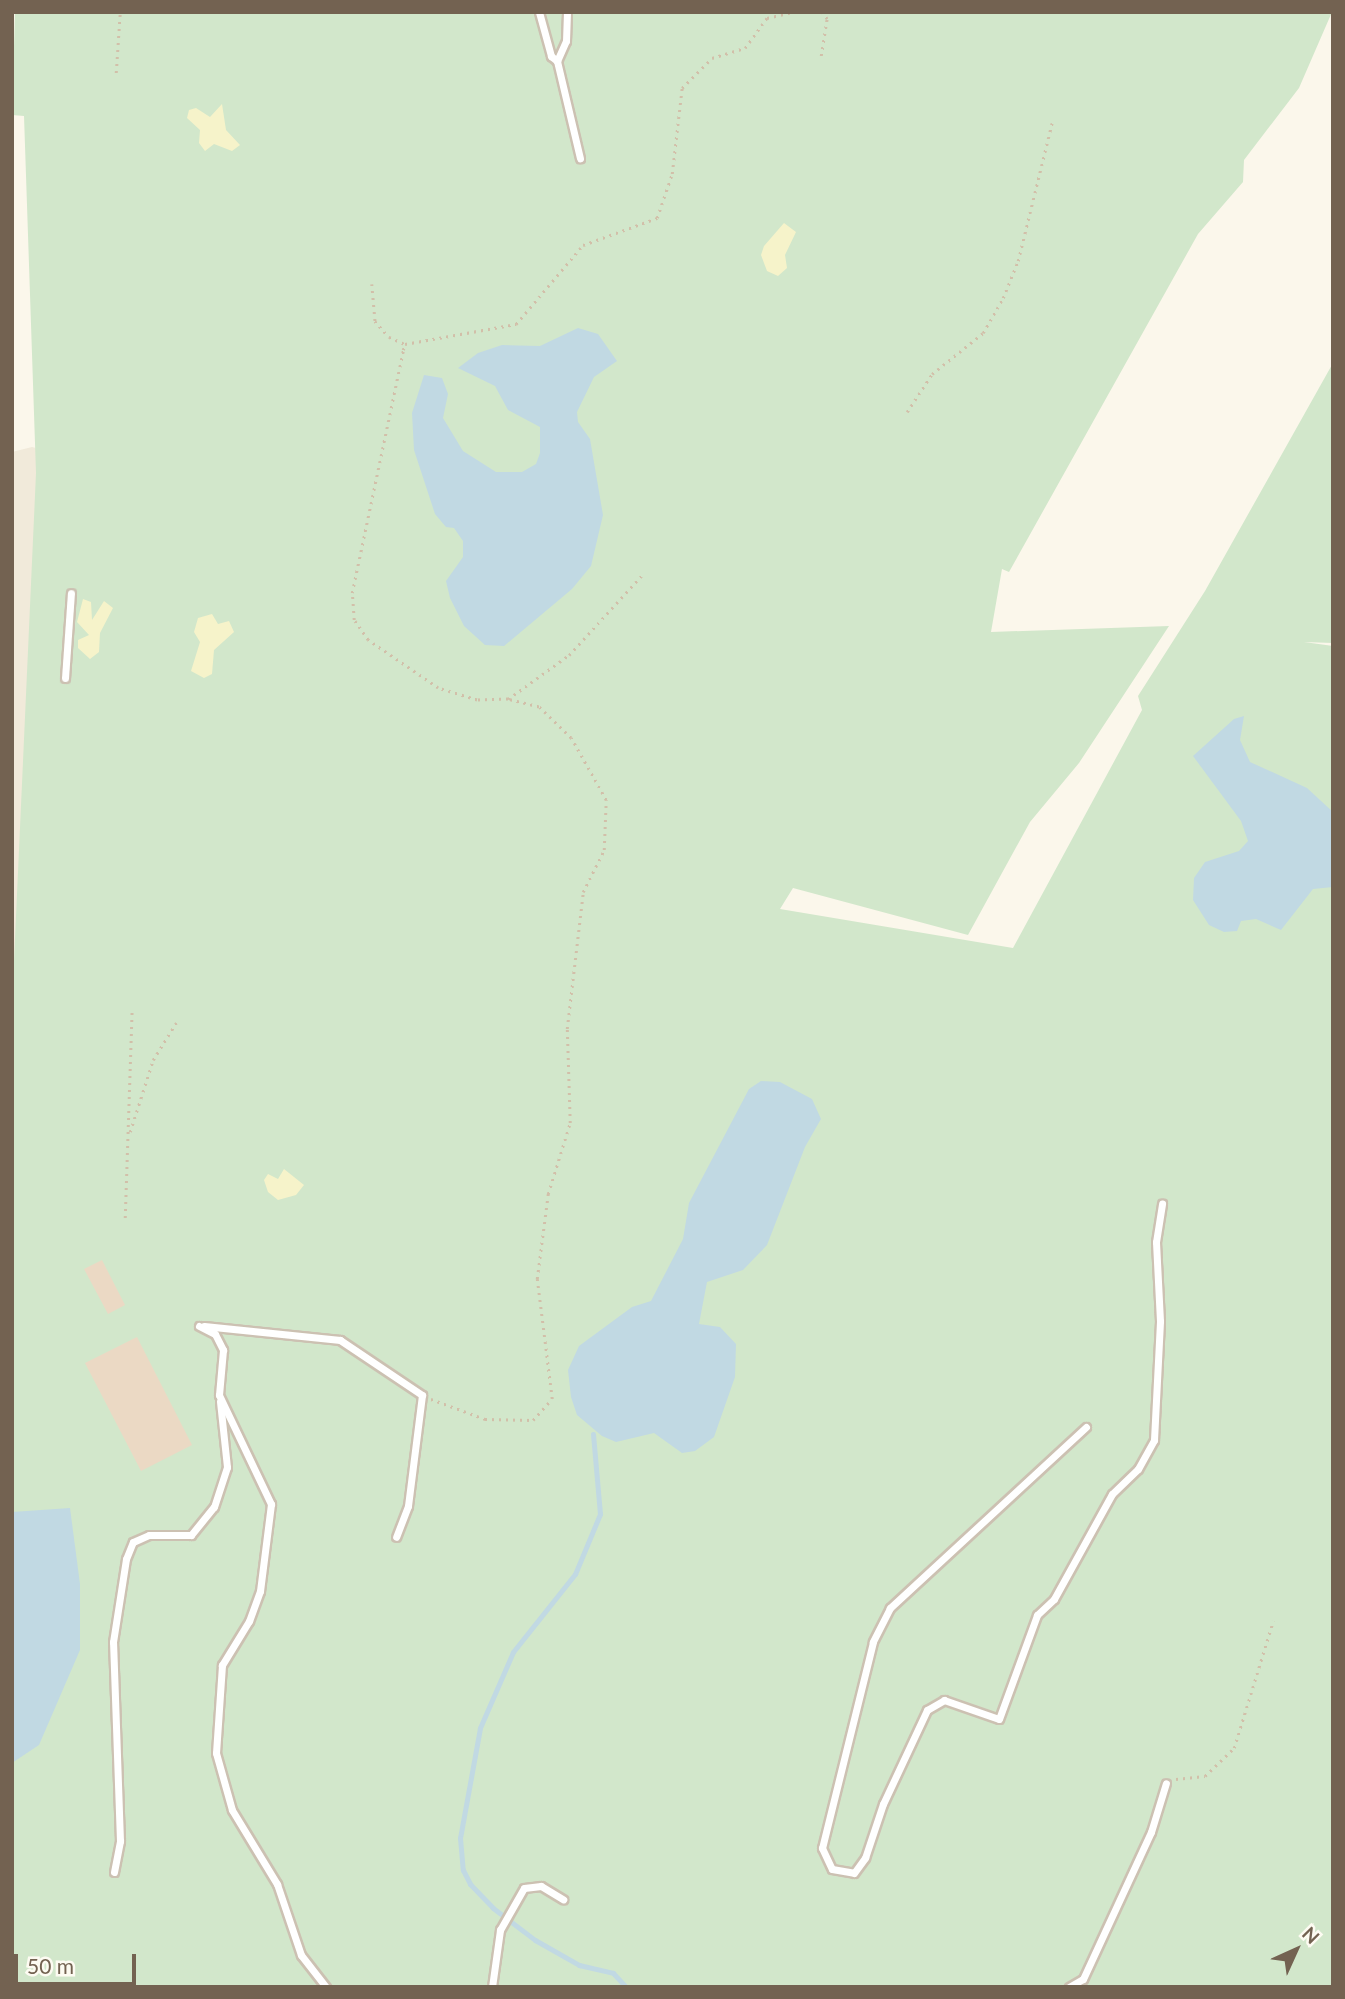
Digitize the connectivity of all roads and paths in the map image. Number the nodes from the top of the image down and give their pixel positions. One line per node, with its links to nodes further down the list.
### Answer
1 (120, 12): 8 (path)
2 (540, 12): 7 (lane)
3 (567, 12): 7 (lane)
4 (792, 12): 12 (path)
5 (822, 12): 6 (path)
6 (821, 56)
7 (557, 61): 10 (lane)
8 (116, 73)
9 (1052, 123): 13 (path)
10 (580, 158)
11 (372, 284): 12 (path)
12 (405, 344): 17 (path)
13 (907, 412)
14 (642, 575): 17 (path)
15 (71, 593): 16 (lane)
16 (65, 678)
17 (508, 699): 24 (path)
18 (132, 1010): 20 (path)
19 (176, 1023): 20 (path)
20 (128, 1135): 22 (path)
21 (1163, 1203): 25 (lane)
22 (125, 1218)
23 (219, 1395): 24 (lane); 29 (lane); 31 (lane)
24 (422, 1395): 26 (lane)
25 (1086, 1427)
26 (396, 1537)
27 (1273, 1621): 28 (path)
28 (1167, 1783): 33 (lane)
29 (114, 1872)
30 (563, 1899): 32 (lane)
31 (326, 1987)
32 (492, 1987)
33 (1069, 1987)

